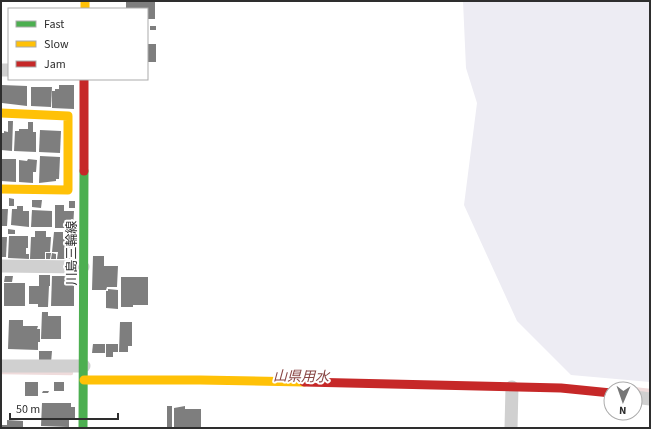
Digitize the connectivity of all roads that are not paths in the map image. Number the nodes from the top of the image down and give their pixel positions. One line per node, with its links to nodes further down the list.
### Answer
1 (84, 80): 5 (street, 川島三輪線)
2 (1, 113): 3 (street)
3 (1, 189)
4 (1, 266): 5 (street)
5 (83, 267): 7 (street, 川島三輪線)
6 (1, 366): 7 (street)
7 (84, 366): 8 (street, 川島三輪線)
8 (84, 380): 9 (street); 11 (street, 川島三輪線)
9 (512, 387): 10 (street); 12 (street)
10 (603, 392)
11 (83, 428)
12 (512, 428)

